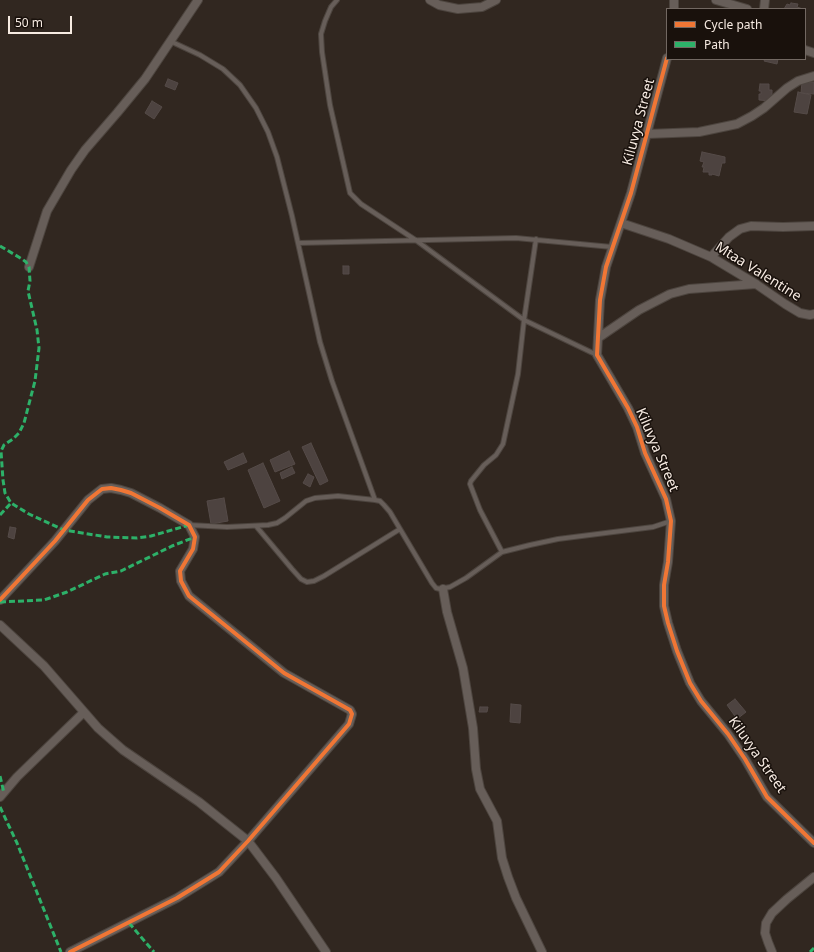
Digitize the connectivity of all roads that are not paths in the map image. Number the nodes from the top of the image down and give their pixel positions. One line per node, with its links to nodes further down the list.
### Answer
1 (198, 0): 7 (street)
2 (337, 0): 14 (lane)
3 (430, 0): 4 (street)
4 (496, 0)
5 (716, 0): 6 (street)
6 (744, 8)
7 (169, 41): 15 (lane); 18 (street)
8 (666, 60): 10 (street, Kiluvya Street)
9 (814, 76): 10 (street)
10 (647, 134): 11 (street, Kiluvya Street)
11 (621, 223): 16 (street, Kiluvya Street); 17 (street, Mtaa Valentine)
12 (814, 226): 17 (street)
13 (536, 239): 14 (lane); 16 (lane); 21 (lane)
14 (417, 241): 15 (lane); 21 (lane)
15 (298, 243): 24 (lane)
16 (612, 246): 22 (street, Kiluvya Street)
17 (711, 257): 19 (street, Mtaa Valentine)
18 (29, 267)
19 (756, 284): 20 (street, Mtaa Valentine); 22 (street)
20 (814, 314)
21 (524, 320): 23 (lane); 29 (lane)
22 (598, 338): 23 (street, Kiluvya Street)
23 (597, 355): 25 (street, Kiluvya Street)
24 (375, 500): 27 (lane); 28 (lane)
25 (671, 520): 29 (lane); 36 (street, Kiluvya Street)
26 (189, 525): 27 (lane); 31 (street); 35 (street)
27 (256, 526): 28 (lane)
28 (400, 529): 30 (lane)
29 (502, 552): 30 (lane)
30 (443, 589): 40 (street)
31 (0, 600)
32 (0, 625): 33 (street)
33 (84, 712): 34 (street); 35 (street)
34 (0, 797)
35 (248, 841): 38 (street); 39 (street)
36 (814, 843)
37 (814, 877): 41 (street)
38 (70, 952)
39 (326, 952)
40 (542, 952)
41 (772, 952)

